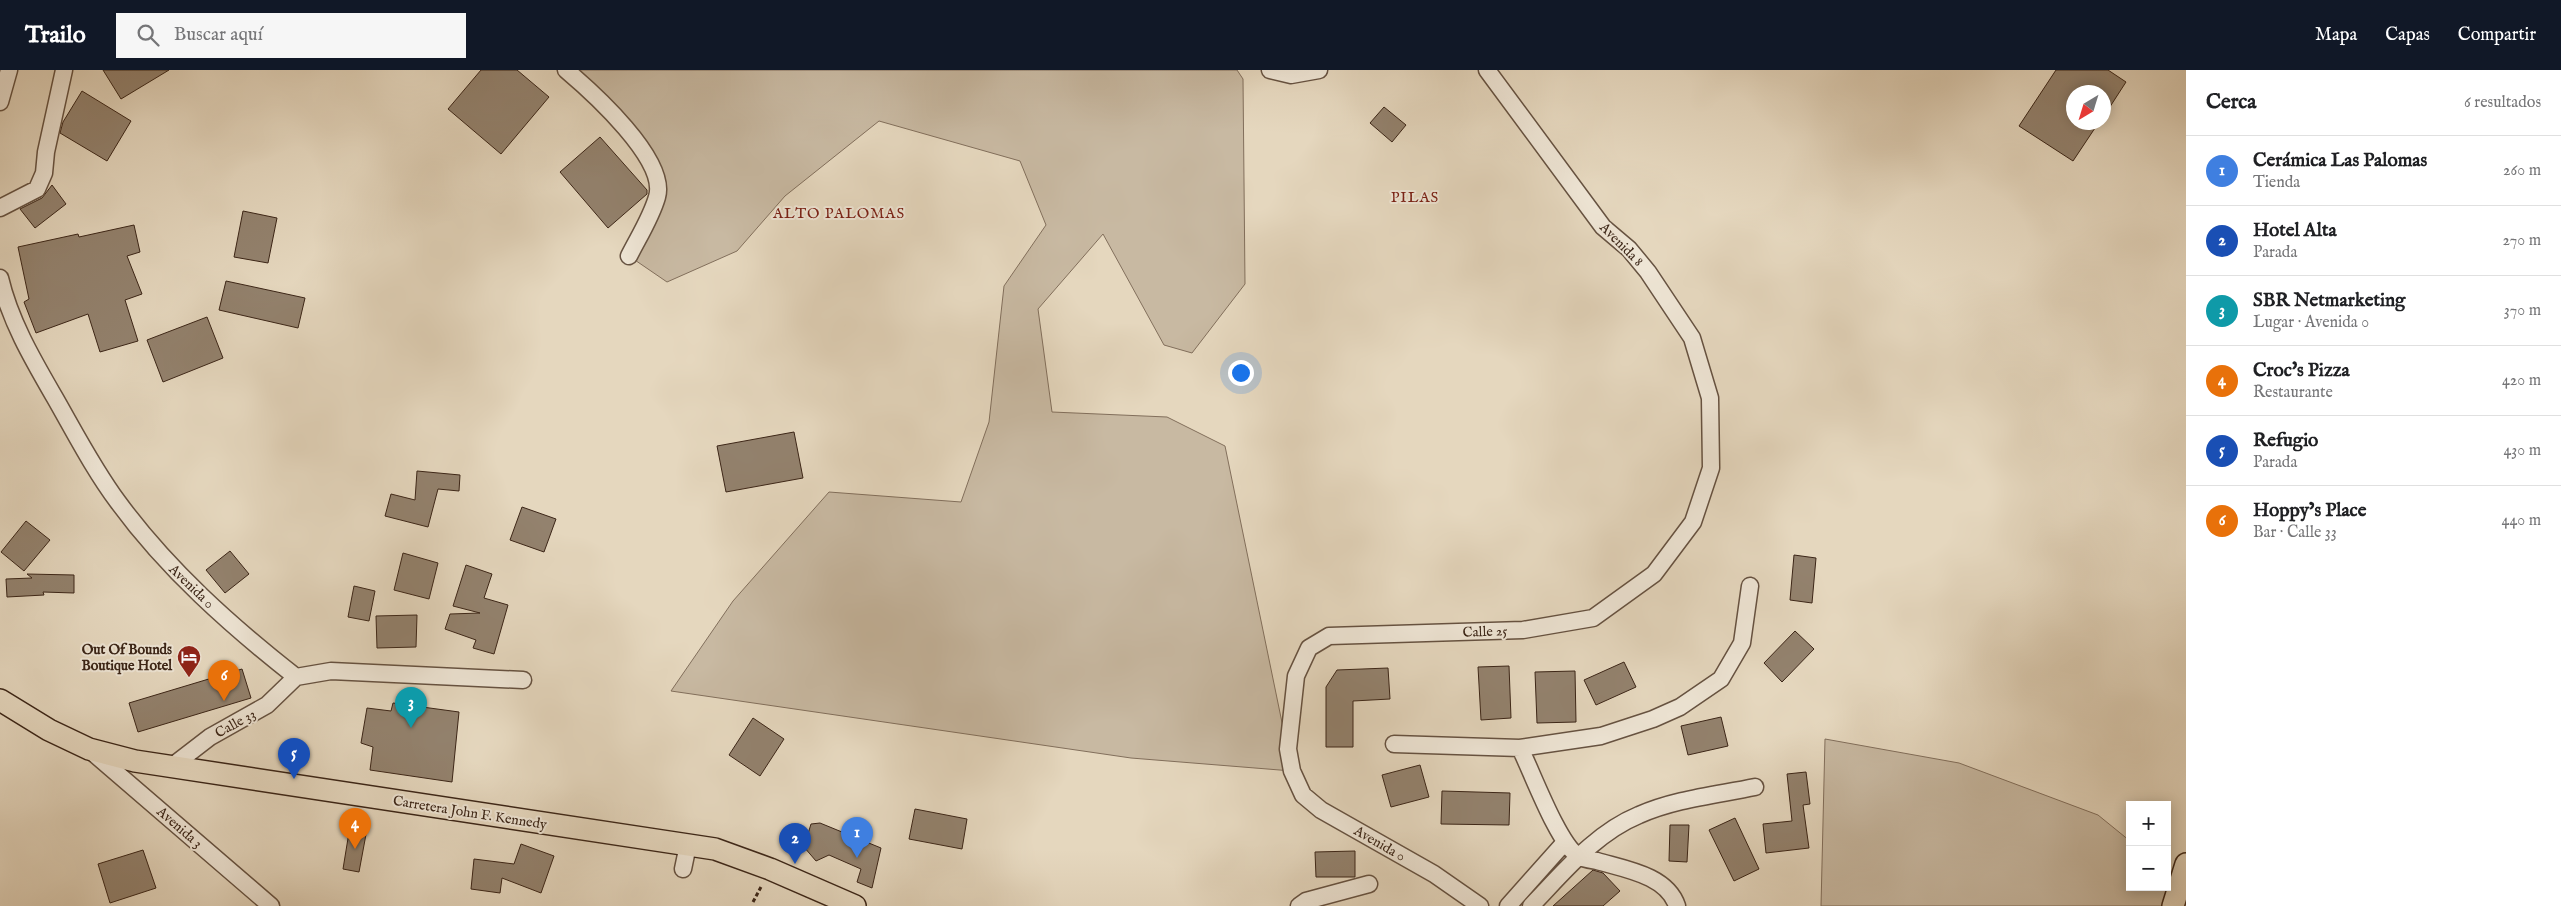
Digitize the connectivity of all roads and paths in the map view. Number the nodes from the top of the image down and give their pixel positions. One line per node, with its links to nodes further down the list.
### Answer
1 (9, 70): 7 (street)
2 (64, 70): 8 (street)
3 (566, 70): 9 (street)
4 (1270, 70): 5 (street)
5 (1319, 70)
6 (1486, 70): 11 (street, Avenida 8)
7 (0, 102)
8 (0, 208)
9 (629, 256)
10 (0, 278): 13 (street, Avenida 0)
11 (1711, 468): 20 (street, Calle 25)
12 (1750, 586): 17 (street)
13 (296, 677): 14 (street); 19 (street, Calle 33)
14 (523, 680)
15 (0, 700): 18 (main road, Carretera John F. Kennedy)
16 (1394, 744): 17 (street)
17 (1520, 748): 22 (street)
18 (89, 749): 19 (main road, Carretera John F. Kennedy); 30 (street, Avenida 3)
19 (172, 767): 23 (main road, Carretera John F. Kennedy)
20 (1292, 771): 33 (street, Avenida 0)
21 (1754, 788): 24 (street)
22 (1565, 842): 24 (street); 34 (street)
23 (688, 845): 26 (street); 31 (main road, Carretera John F. Kennedy)
24 (1578, 857): 35 (street); 36 (street)
25 (2186, 864): 37 (main road)
26 (683, 869)
27 (1369, 884): 32 (street)
28 (757, 895): 29 (path)
29 (753, 902)
30 (271, 906)
31 (855, 906)
32 (1299, 906)
33 (1480, 906)
34 (1508, 906)
35 (1531, 906)
36 (1677, 906)
37 (2173, 906)

